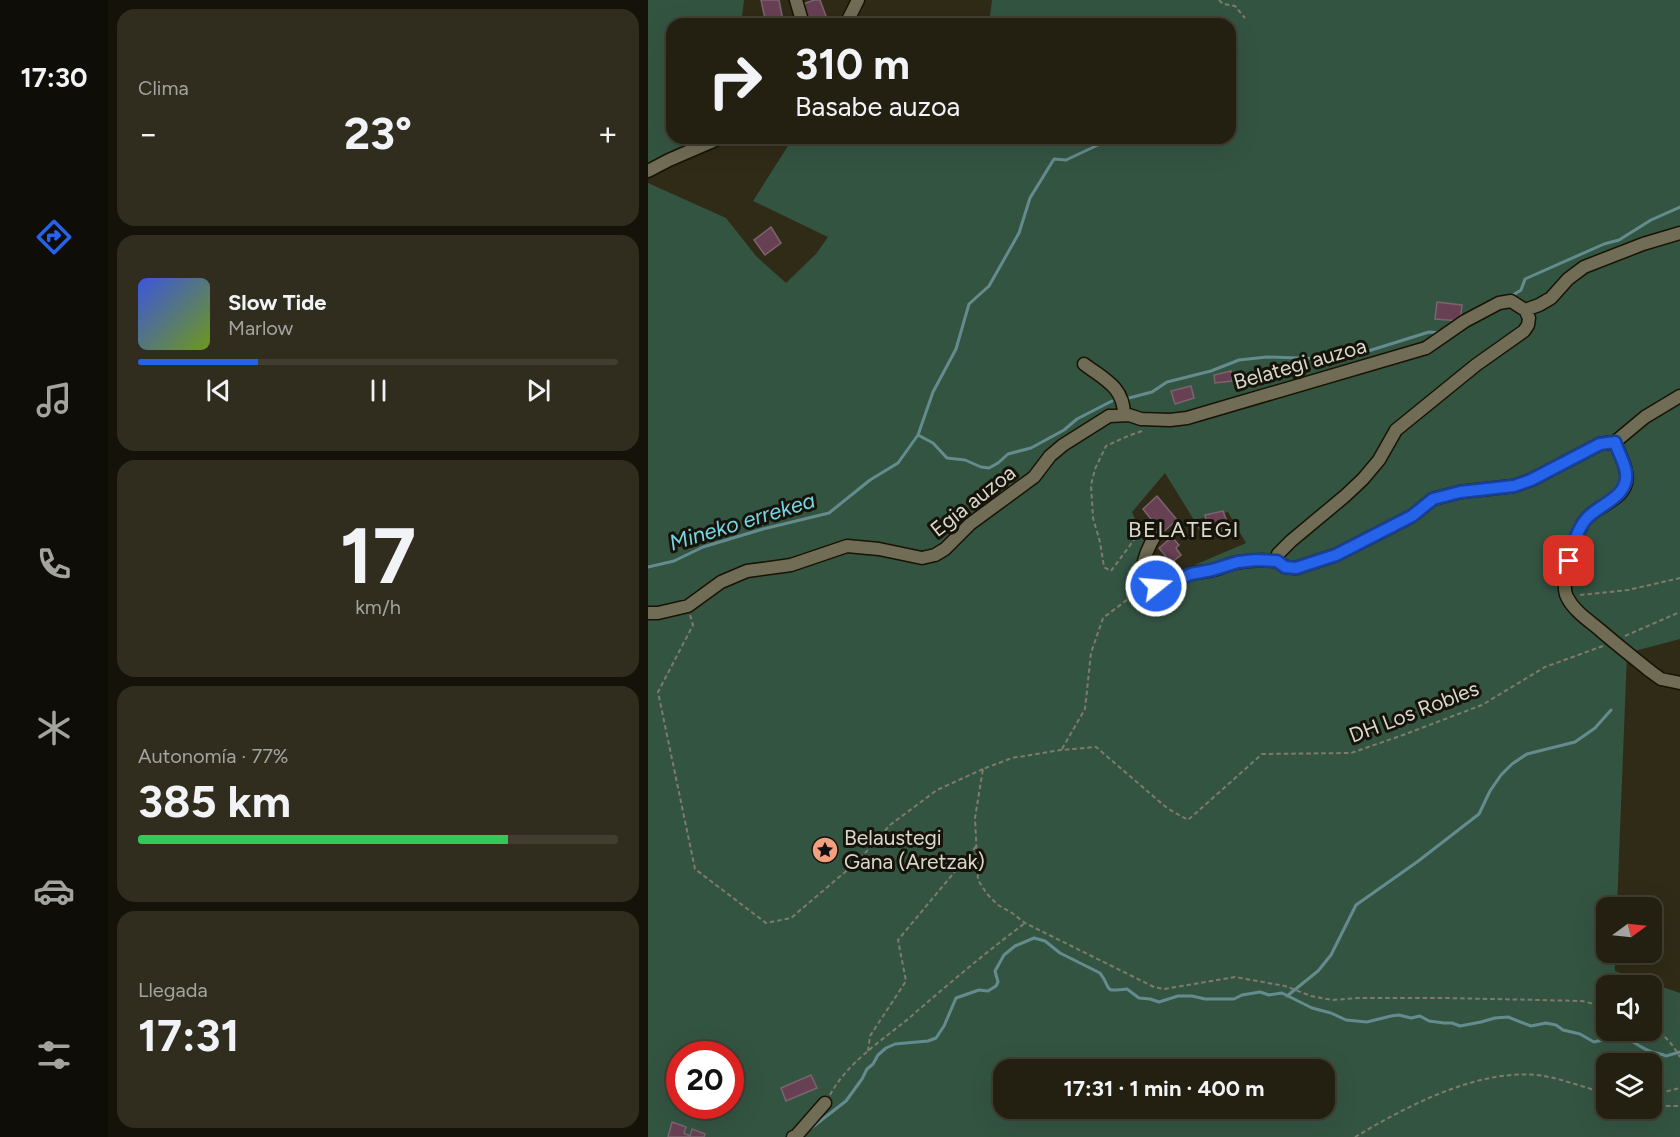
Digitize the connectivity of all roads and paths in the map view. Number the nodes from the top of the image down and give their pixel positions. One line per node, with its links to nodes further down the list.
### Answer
1 (796, 0): 4 (lane)
2 (858, 0): 5 (lane)
3 (1219, 0): 6 (path)
4 (801, 18)
5 (849, 18)
6 (1245, 18)
7 (707, 144): 8 (lane)
8 (648, 171)
9 (1680, 233): 10 (lane)
10 (1525, 310): 14 (lane, Belategi auzoa); 18 (lane)
11 (1084, 364): 13 (lane)
12 (1680, 396): 16 (lane)
13 (1124, 415): 14 (lane, Egia auzoa); 22 (lane, Egia auzoa)
14 (1170, 420)
15 (1146, 430): 17 (path)
16 (1615, 442): 18 (lane); 21 (lane)
17 (1156, 534): 20 (lane)
18 (1277, 561): 20 (lane)
19 (1680, 578): 21 (path)
20 (1156, 586): 27 (path)
21 (1566, 596): 25 (lane)
22 (687, 606): 24 (lane, Egia auzoa); 28 (path, DH Los Robles)
23 (1680, 612): 25 (path, DH Los Robles)
24 (648, 613)
25 (1614, 642): 26 (lane); 27 (path, DH Los Robles)
26 (1680, 683)
27 (1061, 750): 28 (path, DH Los Robles)
28 (983, 769): 29 (path)
29 (977, 845): 30 (path); 33 (path)
30 (1025, 923): 31 (path); 33 (path)
31 (1596, 1004)
32 (1662, 1034): 34 (path)
33 (868, 1051): 38 (path)
34 (1680, 1057)
35 (1680, 1088): 37 (path)
36 (1596, 1090): 42 (path)
37 (1662, 1093)
38 (825, 1103): 41 (lane)
39 (1662, 1106): 40 (path)
40 (1680, 1106)
41 (793, 1137)
42 (1355, 1137)

